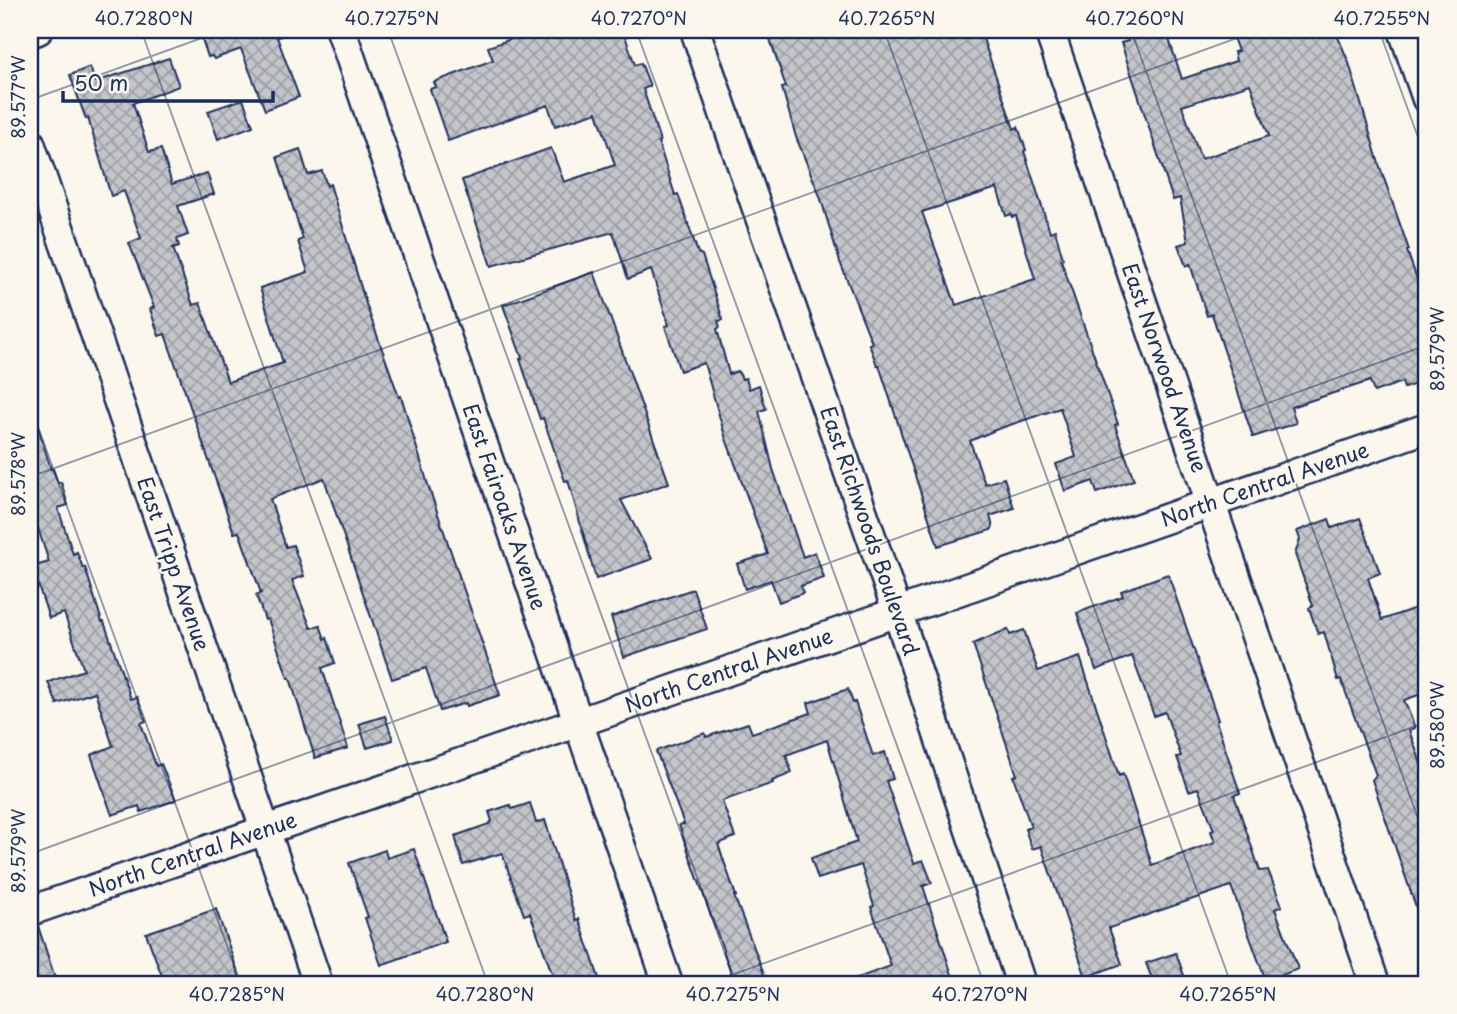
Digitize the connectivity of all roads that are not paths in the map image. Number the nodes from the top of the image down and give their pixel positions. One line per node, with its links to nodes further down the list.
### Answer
1 (38, 30): 6 (street)
2 (341, 30): 12 (street, East Fairoaks Avenue)
3 (697, 30): 11 (street, East Richwoods Boulevard)
4 (1049, 30): 10 (street, East Norwood Avenue)
5 (1403, 30): 7 (street)
6 (30, 33)
7 (1427, 99)
8 (30, 143): 13 (street, East Tripp Avenue)
9 (1427, 428): 10 (street, North Central Avenue)
10 (1210, 504): 11 (street, North Central Avenue); 18 (street, East Norwood Avenue)
11 (898, 614): 12 (street, North Central Avenue); 17 (street, East Richwoods Boulevard)
12 (578, 721): 13 (street, North Central Avenue); 16 (street, East Fairoaks Avenue)
13 (264, 831): 14 (street, North Central Avenue); 15 (street, East Tripp Avenue)
14 (30, 911)
15 (318, 984)
16 (668, 984)
17 (1021, 984)
18 (1375, 984)

